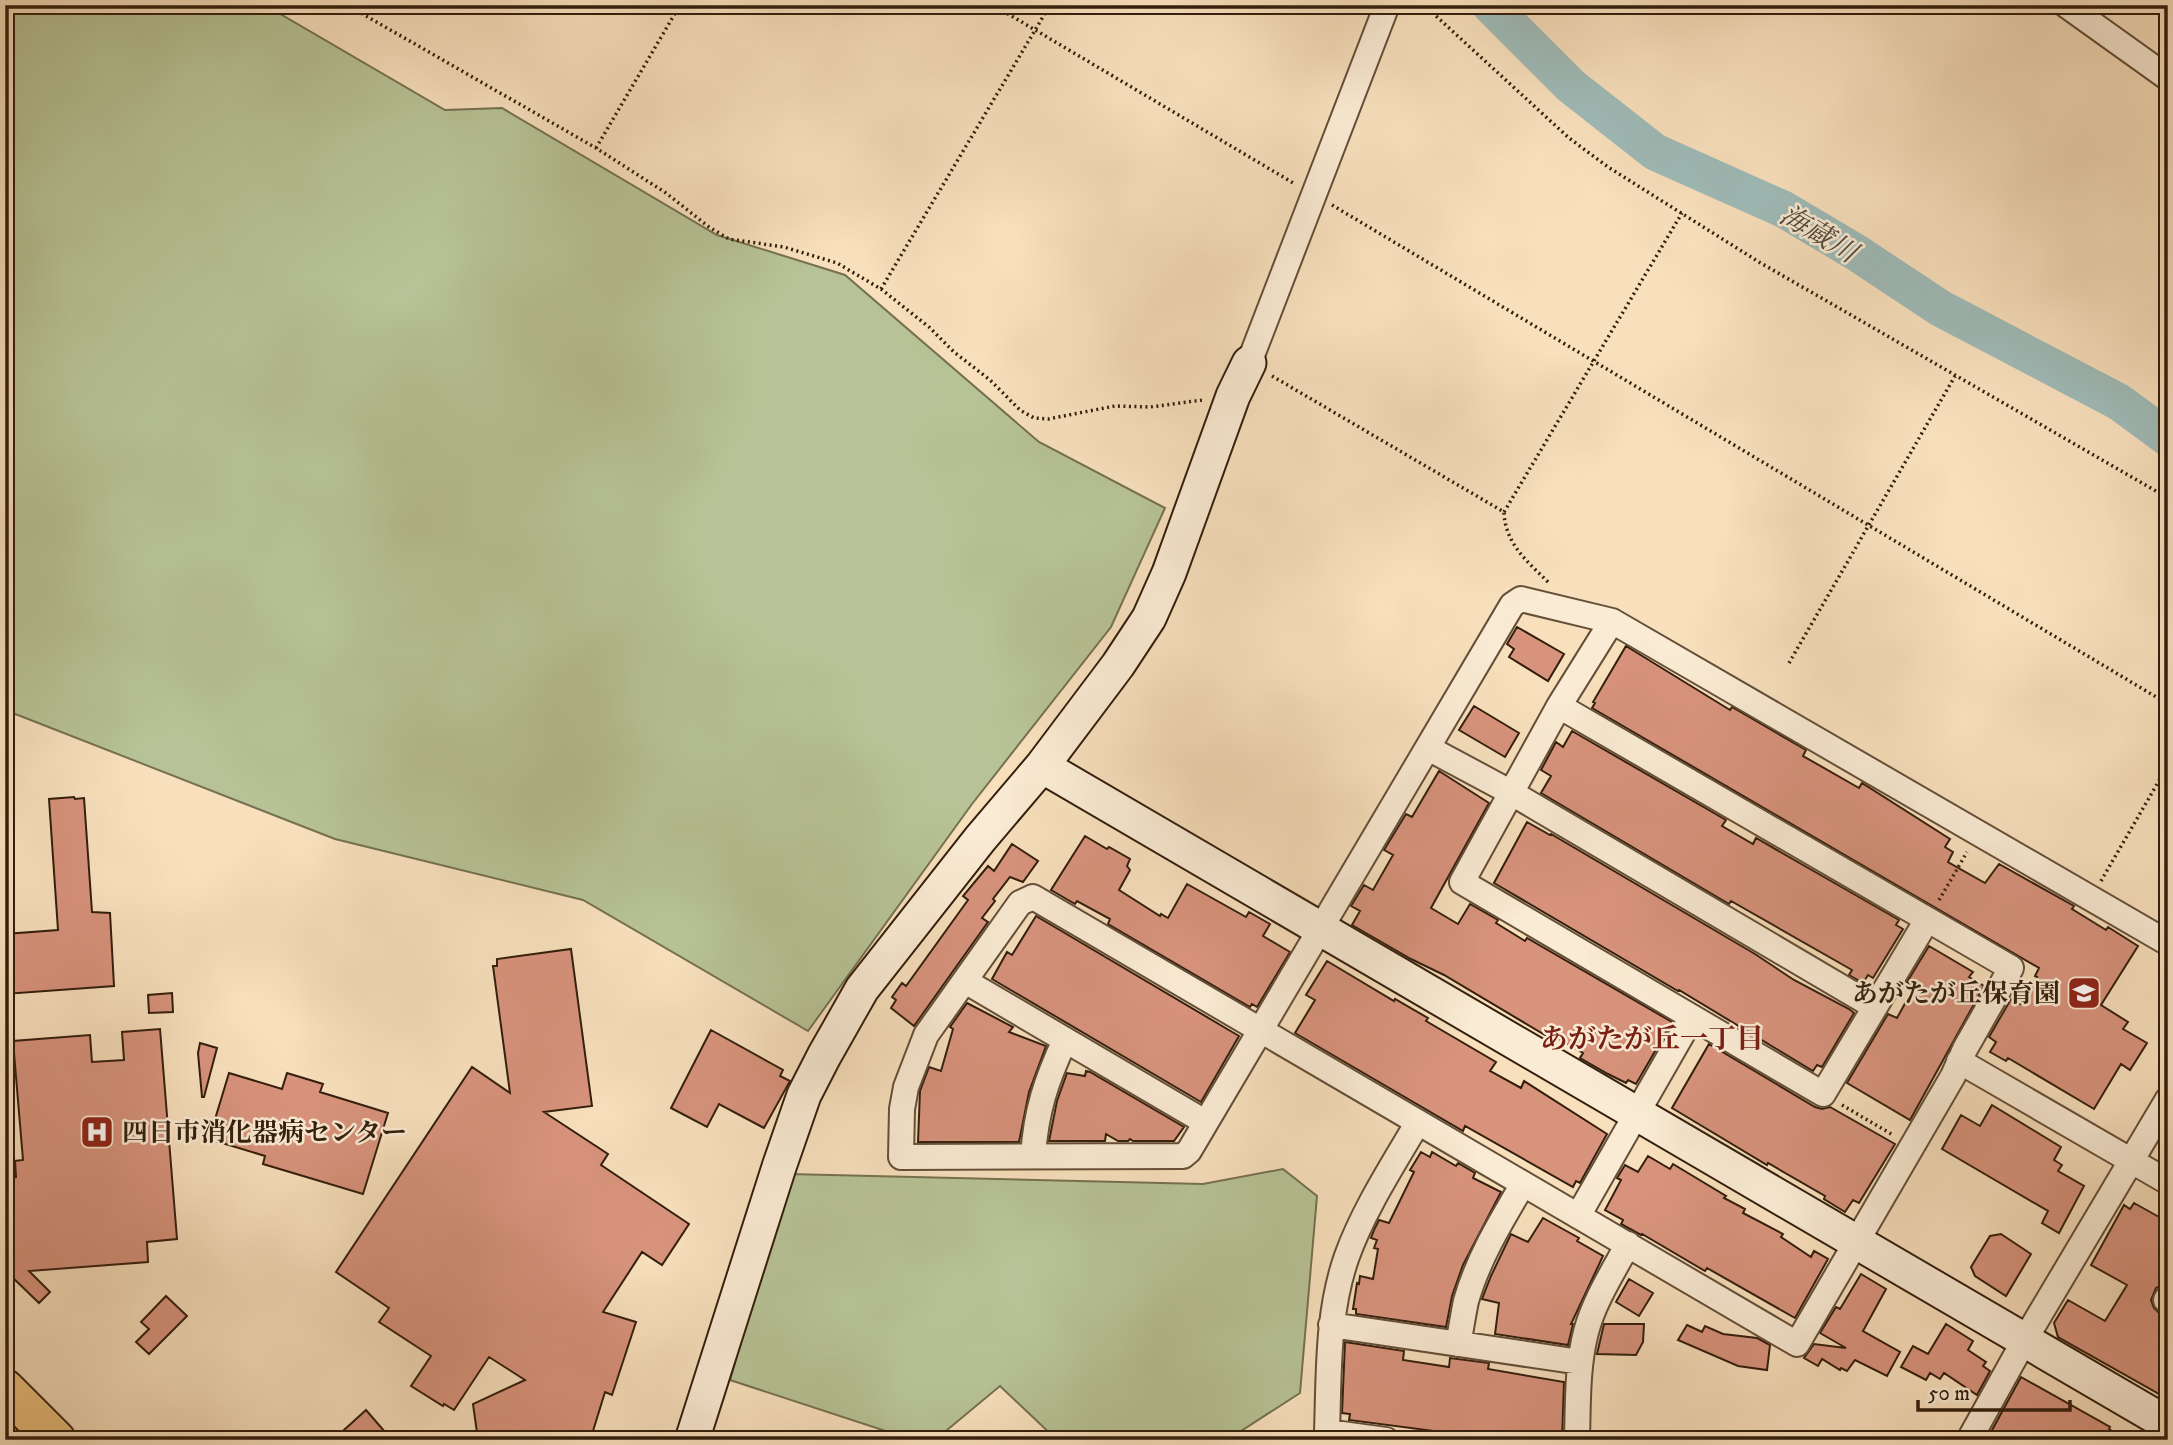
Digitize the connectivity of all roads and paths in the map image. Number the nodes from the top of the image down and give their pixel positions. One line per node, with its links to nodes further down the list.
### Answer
1 (292, 5): 2 (path)
2 (308, 5)
3 (347, 5): 12 (path)
4 (680, 5): 12 (path)
5 (993, 5): 10 (path)
6 (1050, 5): 10 (path)
7 (1387, 5): 13 (street)
8 (1424, 5): 14 (path)
9 (2066, 5): 11 (street)
10 (1035, 31): 13 (path); 15 (path)
11 (2168, 78)
12 (596, 148): 15 (path)
13 (1314, 194): 16 (path); 17 (street)
14 (1683, 213): 16 (path); 18 (path)
15 (881, 289): 19 (path)
16 (1593, 362): 21 (path); 22 (path)
17 (1249, 363): 19 (street); 21 (path)
18 (1955, 376): 20 (path); 22 (path)
19 (1233, 397): 30 (street)
20 (2168, 498)
21 (1504, 512): 23 (path)
22 (1869, 524): 25 (path); 26 (path)
23 (1569, 610): 24 (street); 28 (street)
24 (1612, 621): 27 (street); 32 (street)
25 (1788, 663)
26 (2168, 704)
27 (1559, 706): 31 (street); 34 (street)
28 (1428, 748): 31 (street); 35 (street)
29 (2168, 765): 33 (path)
30 (1042, 766): 35 (street); 63 (street)
31 (1510, 792): 38 (street); 39 (street)
32 (1978, 833): 34 (path); 36 (street)
33 (2110, 865)
34 (1927, 920): 38 (street); 42 (street)
35 (1320, 930): 40 (street); 45 (street)
36 (2168, 943)
37 (965, 981): 40 (street); 41 (street); 49 (street)
38 (1875, 1007): 43 (street)
39 (1692, 1017): 43 (street); 45 (street)
40 (1261, 1029): 46 (street); 47 (street)
41 (1066, 1040): 46 (street); 49 (street)
42 (1959, 1061): 48 (street); 50 (street)
43 (1824, 1094): 48 (path)
44 (2168, 1099): 50 (street)
45 (1636, 1115): 53 (street); 55 (street)
46 (1205, 1122): 49 (street)
47 (1418, 1122): 52 (street); 56 (street)
48 (1913, 1147): 55 (street)
49 (1033, 1156)
50 (2130, 1161): 51 (street); 57 (street)
51 (2168, 1182)
52 (1523, 1184): 53 (street); 58 (street)
53 (1578, 1216): 54 (street)
54 (1628, 1244): 55 (street); 59 (street)
55 (1857, 1244): 57 (street)
56 (1332, 1325): 58 (street); 64 (street)
57 (2024, 1341): 61 (street); 66 (street)
58 (1458, 1344): 59 (street)
59 (1580, 1362): 65 (street)
60 (5, 1389): 62 (highway)
61 (2168, 1424)
62 (56, 1440)
63 (692, 1440)
64 (1386, 1440)
65 (1577, 1440)
66 (1969, 1440)

